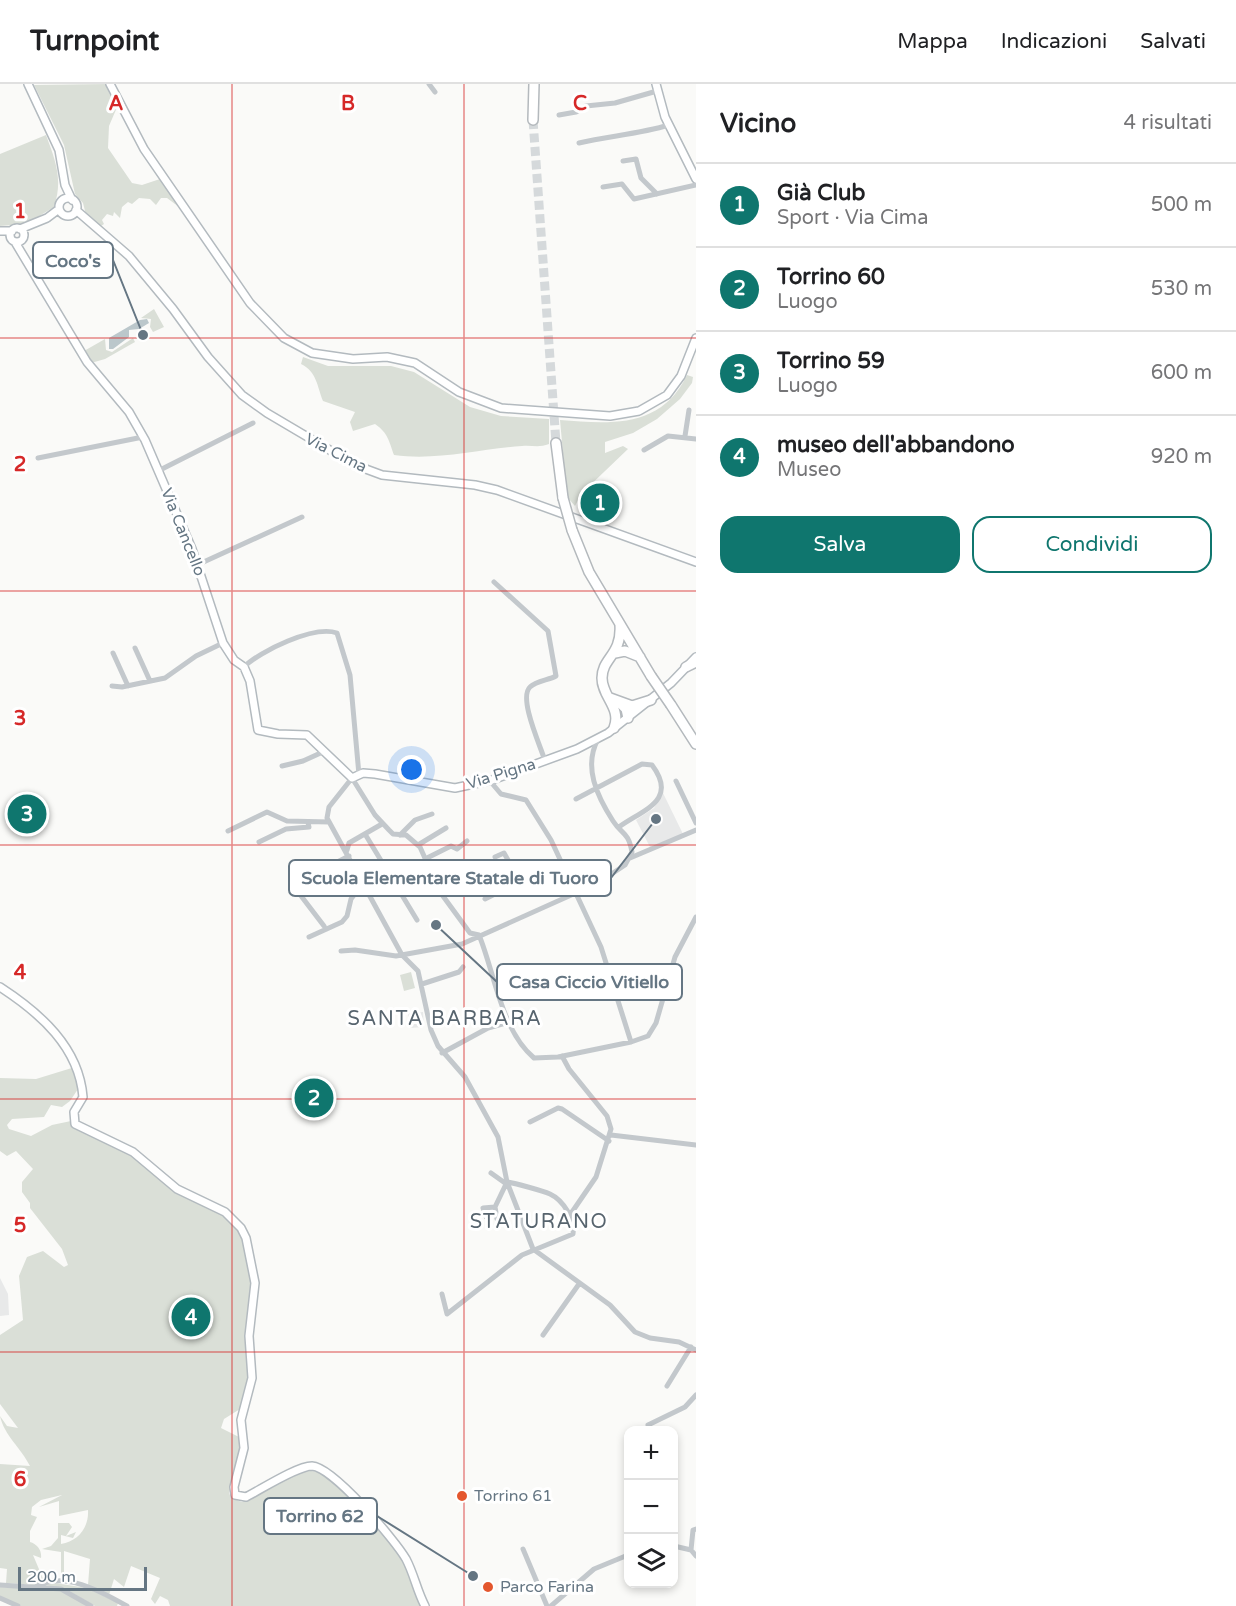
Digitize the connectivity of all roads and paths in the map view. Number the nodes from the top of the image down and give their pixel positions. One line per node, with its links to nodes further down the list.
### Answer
1 (28, 84): 13 (street, Via Cima)
2 (110, 84): 23 (street)
3 (429, 84): 6 (street)
4 (534, 84): 8 (highway)
5 (657, 88): 7 (street); 9 (street)
6 (435, 93)
7 (559, 115)
8 (533, 120)
9 (669, 125): 10 (street); 12 (street)
10 (579, 143)
11 (623, 161): 16 (street)
12 (696, 178)
13 (65, 185): 17 (street, Via Cima); 18 (street, Via Cima)
14 (696, 185): 16 (street)
15 (603, 187): 16 (street)
16 (657, 194)
17 (72, 200): 18 (street); 19 (street, Via Cima)
18 (60, 205): 19 (street, Via Cima); 20 (street)
19 (70, 214): 20 (street); 34 (street, Via Cima)
20 (47, 218): 22 (street)
21 (0, 231): 22 (street)
22 (17, 236): 27 (street, Via Cancello)
23 (696, 338)
24 (689, 410): 26 (street)
25 (253, 423): 32 (street)
26 (685, 436): 28 (street); 30 (street)
27 (143, 437): 31 (street); 32 (street, Via Cancello)
28 (696, 439)
29 (556, 443): 37 (highway, bridge)
30 (644, 450)
31 (38, 458)
32 (158, 471): 35 (street, Via Cancello)
33 (302, 517): 35 (street)
34 (696, 562)
35 (197, 565): 38 (street, Via Cancello)
36 (494, 582): 59 (street)
37 (620, 623): 41 (highway); 42 (highway)
38 (223, 643): 45 (street, Via Cancello); 47 (street)
39 (135, 648): 47 (street)
40 (113, 653): 49 (street)
41 (615, 653): 42 (highway); 51 (highway)
42 (640, 657): 52 (highway, bridge)
43 (696, 657): 46 (street, Via Pigna)
44 (696, 662): 46 (highway)
45 (244, 667): 58 (street, Via Cancello); 61 (street)
46 (686, 667): 50 (street, Via Pigna)
47 (150, 681): 49 (street)
48 (112, 686): 49 (street)
49 (128, 686)
50 (651, 700): 51 (highway); 53 (street, Via Pigna)
51 (618, 707): 53 (highway); 55 (highway)
52 (673, 708): 54 (highway); 57 (highway)
53 (628, 718): 55 (street, Via Pigna)
54 (696, 726)
55 (614, 728): 56 (street, Via Pigna)
56 (599, 737): 59 (street, Via Pigna); 64 (street)
57 (696, 744)
58 (325, 751): 60 (street); 61 (street, Via Cancello)
59 (545, 761): 62 (street, Via Pigna)
60 (282, 766)
61 (355, 776): 62 (street, Via Pigna); 67 (street); 70 (street)
62 (490, 781): 84 (street)
63 (676, 781): 69 (street)
64 (597, 789): 65 (street); 71 (street); 71 (street)
65 (576, 800)
66 (432, 814): 76 (street)
67 (329, 822): 68 (street); 80 (street)
68 (308, 823): 74 (street); 78 (street)
69 (696, 823)
70 (382, 824): 75 (street); 76 (street)
71 (619, 827): 83 (street)
72 (446, 828): 79 (street)
73 (696, 830): 83 (street)
74 (228, 831)
75 (365, 834): 80 (street); 90 (street)
76 (400, 835): 79 (street)
77 (467, 841): 82 (street)
78 (259, 842)
79 (418, 845): 82 (street)
80 (348, 853): 86 (street); 91 (street)
81 (495, 857): 85 (street)
82 (426, 858): 92 (street)
83 (630, 858): 87 (street)
84 (561, 861): 85 (street); 87 (street)
85 (520, 881): 88 (street)
86 (363, 883): 93 (street); 95 (street)
87 (575, 891): 92 (street); 100 (street)
88 (485, 899)
89 (696, 917): 100 (street)
90 (417, 920)
91 (324, 926)
92 (479, 935): 95 (street); 99 (street)
93 (309, 937)
94 (341, 951): 95 (street)
95 (402, 955): 97 (street)
96 (463, 967): 97 (street)
97 (422, 984): 101 (street)
98 (0, 987): 132 (street)
99 (510, 1022): 101 (street); 102 (street)
100 (631, 1042): 102 (street)
101 (442, 1053): 107 (street)
102 (562, 1056): 104 (street)
103 (530, 1122): 104 (street)
104 (610, 1138): 105 (street); 109 (street)
105 (696, 1145)
106 (491, 1173): 107 (street)
107 (506, 1183): 108 (street); 109 (street); 112 (street)
108 (495, 1207): 110 (street); 111 (street)
109 (570, 1215): 112 (street)
110 (486, 1217)
111 (503, 1222)
112 (533, 1249): 113 (street); 114 (street)
113 (579, 1284): 115 (street); 116 (street)
114 (442, 1294)
115 (543, 1335)
116 (694, 1349): 117 (street)
117 (667, 1386)
118 (696, 1395): 119 (street)
119 (648, 1425)
120 (696, 1528): 123 (street)
121 (678, 1547): 123 (street)
122 (523, 1549): 133 (street)
123 (691, 1550): 124 (street)
124 (696, 1556)
125 (624, 1557): 133 (street)
126 (0, 1585): 127 (street)
127 (36, 1587): 130 (street); 131 (street)
128 (0, 1598): 129 (street)
129 (18, 1606)
130 (91, 1606)
131 (127, 1606)
132 (425, 1606)
133 (549, 1606)

